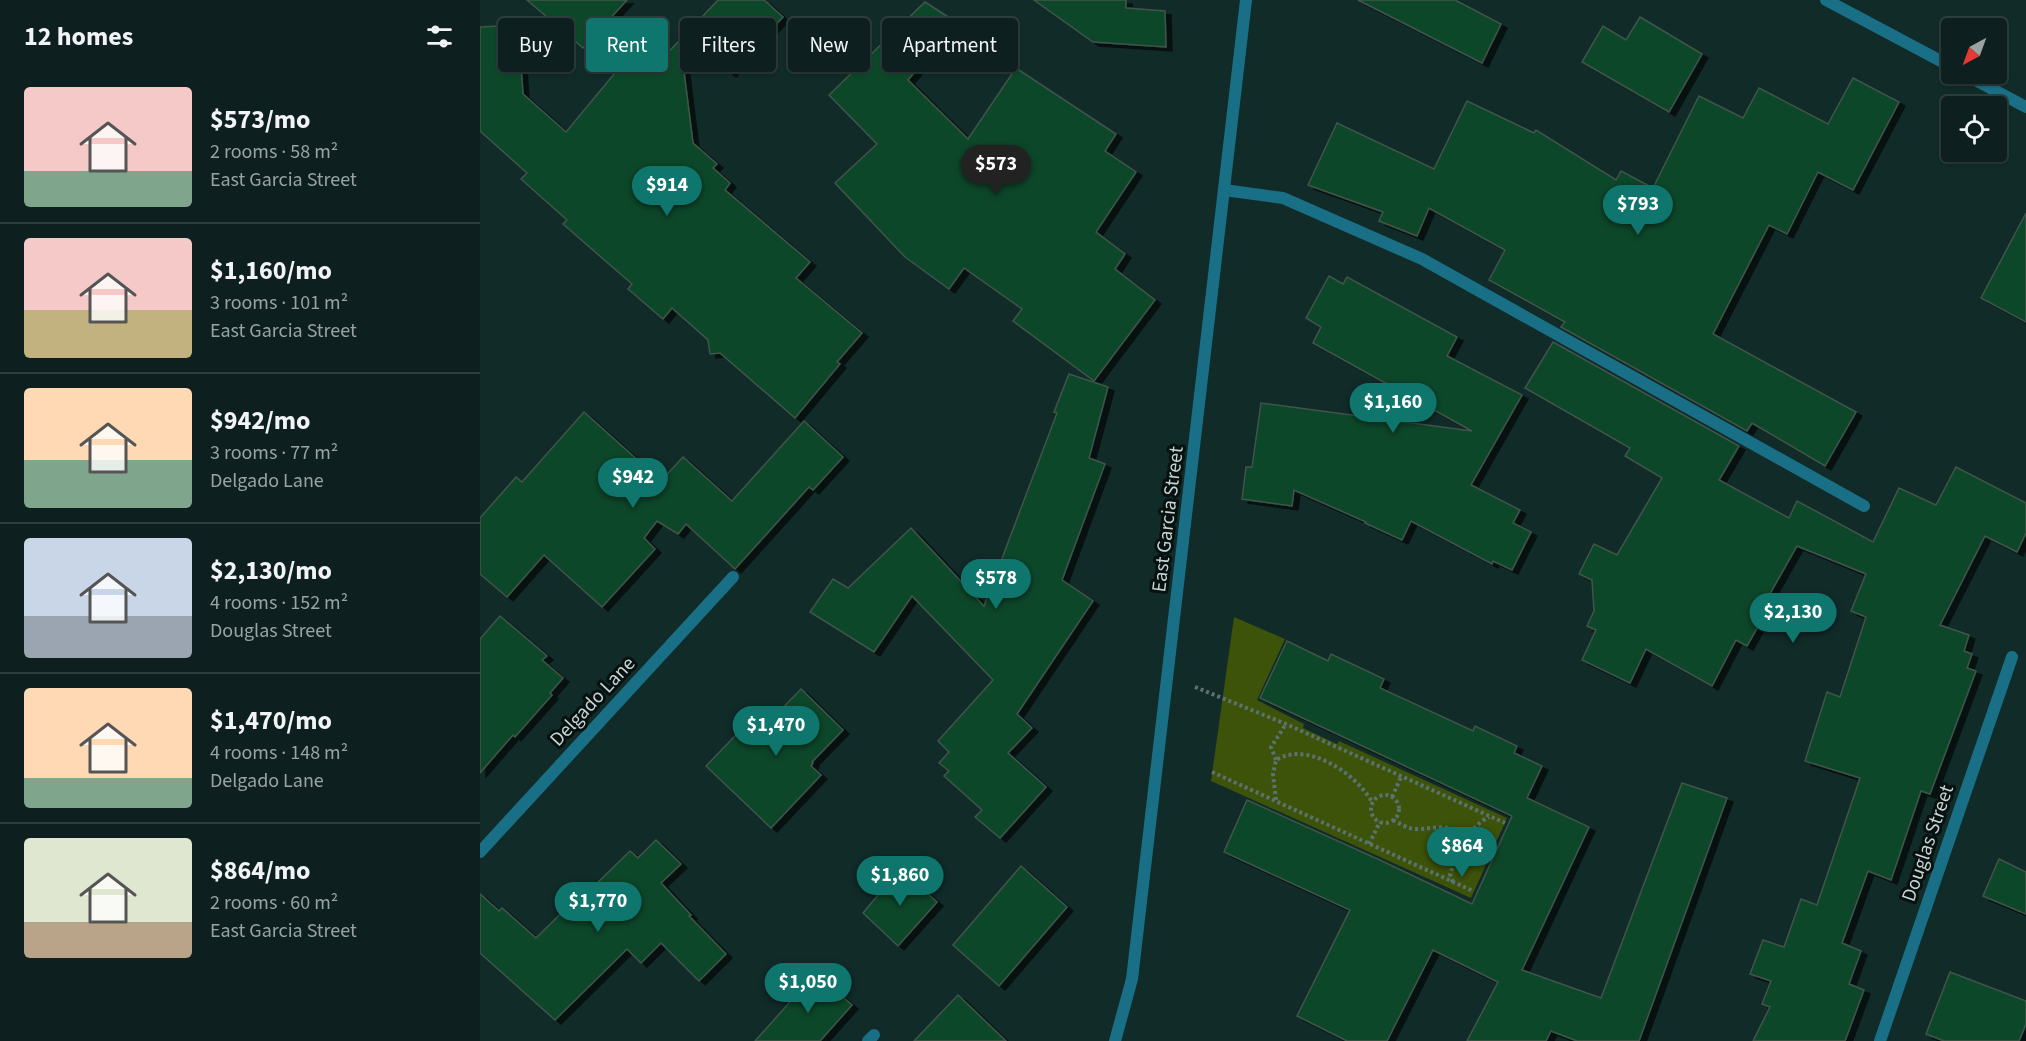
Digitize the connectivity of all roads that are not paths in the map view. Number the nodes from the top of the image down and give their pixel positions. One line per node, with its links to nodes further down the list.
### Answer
1 (1246, 0): 6 (street, East Garcia Street)
2 (1826, 0): 3 (street)
3 (1941, 61)
4 (1983, 84): 5 (street)
5 (2026, 107)
6 (1224, 190): 7 (street); 11 (street, East Garcia Street)
7 (1864, 506)
8 (733, 577): 10 (street, Delgado Lane)
9 (2012, 657): 12 (street, Douglas Street)
10 (480, 852)
11 (1115, 1041)
12 (1880, 1041)

